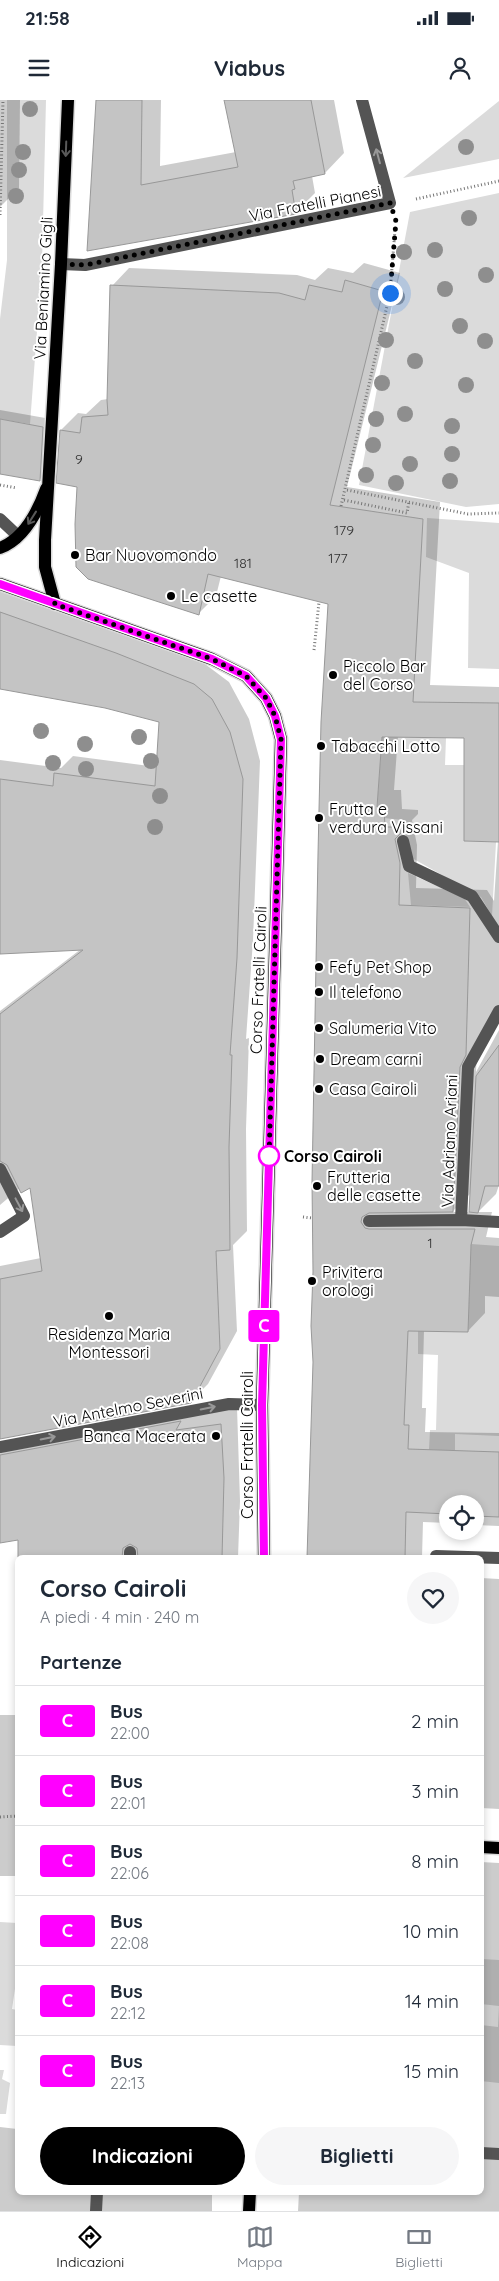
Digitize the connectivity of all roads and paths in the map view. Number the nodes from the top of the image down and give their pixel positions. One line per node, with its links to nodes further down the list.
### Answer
1 (3, 100): 7 (path)
2 (68, 100): 8 (main road, Via Beniamino Gigli, one-way to 8)
3 (362, 100): 6 (street, one-way to 3)
4 (499, 181): 5 (path)
5 (408, 200)
6 (390, 203): 8 (street, Via Fratelli Pianesi); 10 (path, Via Fratelli Pianesi)
7 (0, 215)
8 (62, 264): 9 (main road, Via Beniamino Gigli)
9 (50, 477): 16 (main road, Via Beniamino Gigli, one-way to 16); 20 (main road, Via Beniamino Gigli)
10 (347, 490): 11 (path, Via Fratelli Pianesi); 12 (path)
11 (344, 500): 12 (path); 13 (path, Via Fratelli Pianesi)
12 (409, 501): 14 (path)
13 (341, 506)
14 (499, 513)
15 (0, 519): 16 (street)
16 (18, 536): 17 (main road, Via Beniamino Gigli)
17 (0, 548)
18 (0, 584): 20 (main road, Corso Fratelli Cairoli)
19 (319, 602): 21 (path)
20 (55, 604): 32 (main road, Corso Fratelli Cairoli)
21 (314, 650)
22 (404, 841): 23 (street)
23 (499, 937)
24 (499, 1011): 28 (street, Via Adriano Ariani)
25 (0, 1169): 31 (street, one-way to 31)
26 (303, 1217): 27 (path)
27 (312, 1218)
28 (462, 1220): 29 (street, Via Adriano Ariani); 30 (street, Via Adriano Ariani)
29 (369, 1221)
30 (499, 1222)
31 (0, 1232)
32 (262, 1405): 33 (street, Via Antelmo Severini, one-way to 32); 34 (main road, Corso Fratelli Cairoli)
33 (0, 1447)
34 (264, 1555)
35 (484, 1558): 36 (street)
36 (499, 1558)
37 (15, 1816): 38 (path)
38 (0, 1817)
39 (484, 1847): 40 (main road)
40 (499, 1848)
41 (484, 2153): 42 (street)
42 (499, 2154)
43 (97, 2195): 45 (street)
44 (250, 2195): 46 (main road)
45 (96, 2211)
46 (249, 2211)

